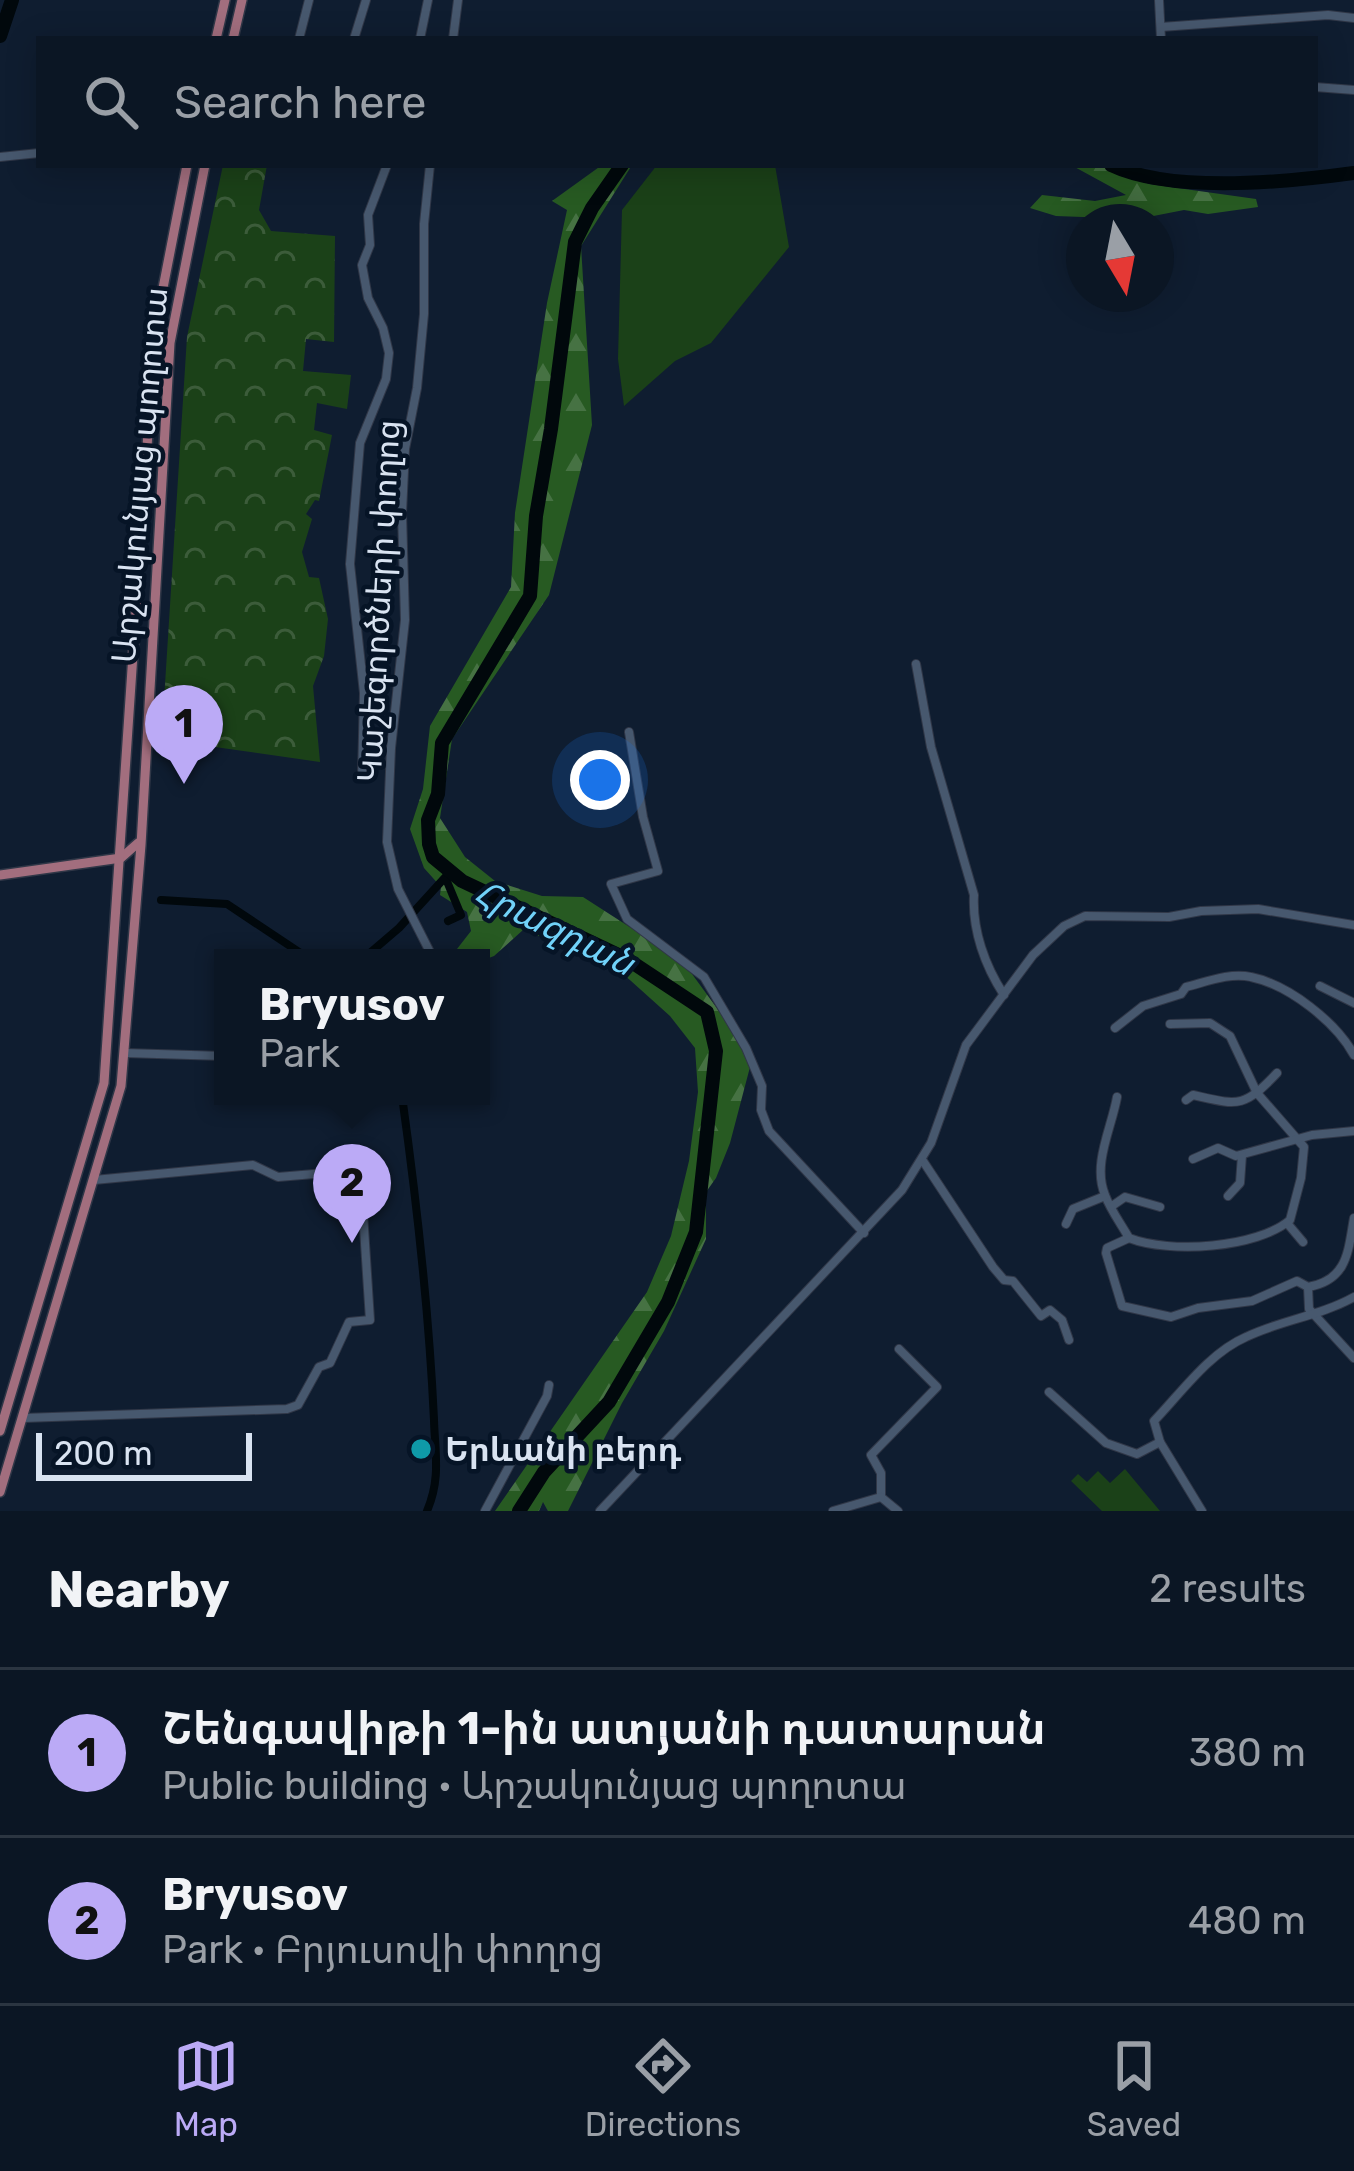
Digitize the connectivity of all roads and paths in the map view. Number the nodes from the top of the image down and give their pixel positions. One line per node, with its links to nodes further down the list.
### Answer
1 (225, 0): 9 (main road)
2 (242, 0): 10 (main road)
3 (309, 0): 14 (street)
4 (366, 0): 15 (street)
5 (428, 0): 16 (street)
6 (458, 0): 17 (street)
7 (1159, 0): 11 (street)
8 (1354, 18): 11 (street)
9 (220, 22): 10 (main road); 12 (main road)
10 (236, 25): 13 (main road)
11 (1160, 26): 18 (street)
12 (217, 36)
13 (233, 36)
14 (300, 36)
15 (355, 36)
16 (421, 36)
17 (453, 36)
18 (1162, 36)
19 (1318, 87): 20 (street)
20 (1354, 90)
21 (36, 153): 22 (street)
22 (0, 157)
23 (186, 168): 31 (main road, Արշակունյաց պողոտա)
24 (205, 168): 30 (main road, Արշակունյաց պողոտա)
25 (386, 168): 29 (street, Կաշեգործների փողոց)
26 (430, 168): 37 (street, Կաշեգործների փողոց)
27 (916, 664): 39 (street)
28 (629, 732): 65 (street)
29 (362, 778)
30 (140, 838): 31 (main road); 35 (main road, Արշակունյաց պողոտա)
31 (121, 858): 32 (main road); 34 (main road, Արշակունյաց պողոտա); 35 (main road)
32 (99, 860): 33 (main road); 34 (main road)
33 (0, 875)
34 (120, 880): 47 (main road, Արշակունյաց պողոտա)
35 (137, 882): 43 (main road, Արշակունյաց պողոտա)
36 (1354, 926): 39 (street)
37 (428, 949)
38 (1320, 986): 40 (street)
39 (1004, 995): 56 (street)
40 (1354, 1003)
41 (1170, 1024): 49 (street)
42 (1115, 1028): 44 (street)
43 (124, 1053): 45 (street); 48 (main road, Արշակունյաց պողոտա)
44 (1354, 1055)
45 (214, 1056)
46 (1276, 1073): 49 (street)
47 (104, 1084): 48 (main road); 68 (main road, Արշակունյաց պողոտա)
48 (122, 1086): 57 (main road, Արշակունյաց պողոտա)
49 (1257, 1094): 51 (street); 53 (street)
50 (1117, 1097): 58 (street)
51 (1186, 1100)
52 (1354, 1131): 53 (street)
53 (1297, 1142): 54 (street); 63 (street)
54 (1242, 1155): 55 (street); 59 (street)
55 (1193, 1159)
56 (922, 1161): 65 (street); 75 (street)
57 (94, 1180): 70 (main road, Արշակունյաց պողոտա); 80 (street)
58 (1105, 1196): 60 (street); 64 (street)
59 (1228, 1196)
60 (1112, 1206): 61 (street); 66 (street)
61 (1160, 1208)
62 (1354, 1218): 69 (street)
63 (1287, 1223): 66 (street); 67 (street)
64 (1066, 1224)
65 (864, 1233): 86 (street)
66 (1129, 1238): 69 (street)
67 (1303, 1242)
68 (46, 1281): 70 (main road); 72 (main road, Արշակունյաց պողոտա)
69 (1308, 1287): 73 (street)
70 (62, 1288): 74 (main road, Արշակունյաց պողոտա)
71 (1354, 1297): 73 (street)
72 (36, 1314): 74 (main road); 81 (main road, Արշակունյաց պողոտա)
73 (1316, 1315): 77 (street); 82 (street)
74 (54, 1320): 80 (main road, Արշակունյաց պողոտա)
75 (1069, 1340)
76 (899, 1349): 84 (street)
77 (1354, 1358)
78 (549, 1384): 85 (street)
79 (1049, 1392): 82 (street)
80 (23, 1418): 83 (main road, Արշակունյաց պողոտա)
81 (0, 1431)
82 (1160, 1442): 89 (street)
83 (0, 1492)
84 (881, 1497): 87 (street); 88 (street)
85 (485, 1511)
86 (600, 1511)
87 (833, 1511)
88 (898, 1511)
89 (1202, 1511)

